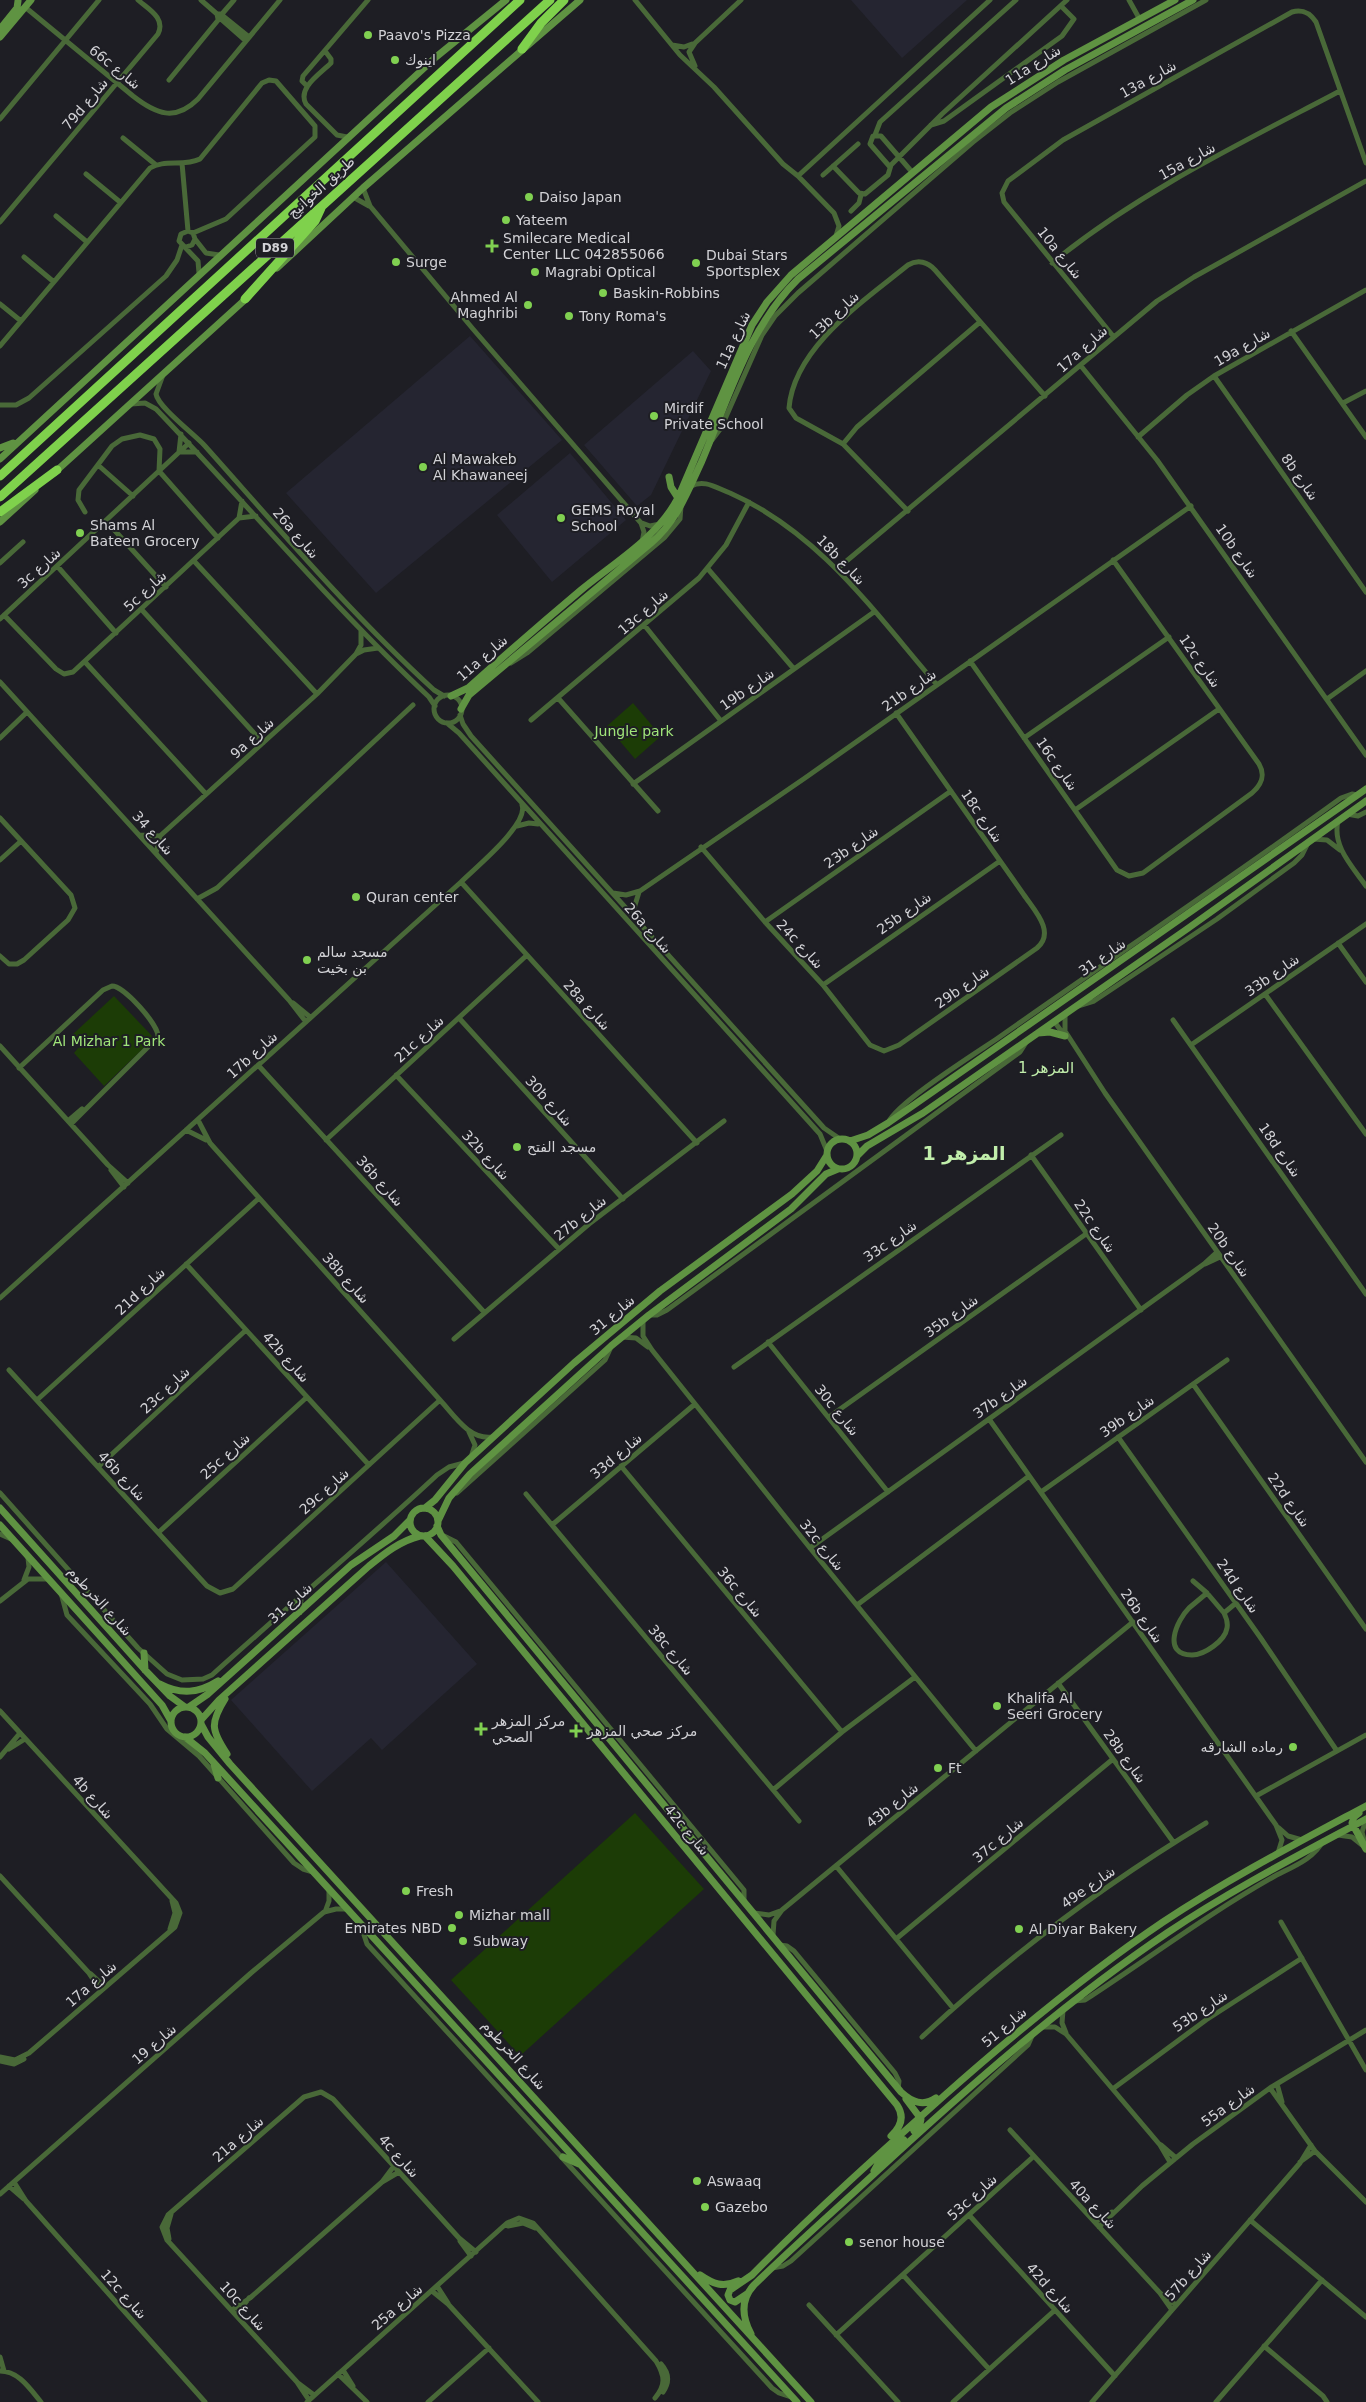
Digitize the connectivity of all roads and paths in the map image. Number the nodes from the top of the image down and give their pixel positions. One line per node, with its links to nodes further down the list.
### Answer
1 (18, 0): 27 (street); 28 (street)
2 (31, 0): 24 (street)
3 (99, 0): 31 (street)
4 (138, 0): 39 (street, 79d شارع)
5 (201, 0): 25 (street)
6 (234, 0): 25 (street)
7 (280, 0): 30 (street, 66c شارع)
8 (368, 0): 36 (street)
9 (506, 0): 45 (street)
10 (520, 0): 116 (highway, طريق الخوانيج / D89)
11 (550, 0): 67 (highway, طريق الخوانيج / D89)
12 (564, 0): 35 (highway)
13 (580, 0): 35 (street)
14 (635, 0): 33 (street)
15 (741, 0): 32 (street)
16 (990, 0): 60 (street)
17 (1016, 0): 44 (street)
18 (1067, 0): 23 (street)
19 (1129, 0): 26 (street)
20 (1175, 0): 26 (street, 11a شارع)
21 (1193, 0): 34 (street, 11a شارع)
22 (1206, 0): 52 (street, 11a شارع)
23 (1061, 6): 43 (street); 43 (street)
24 (25, 7): 29 (street); 31 (street, 66c شارع)
25 (220, 16): 30 (street); 38 (street)
26 (1139, 18): 34 (street); 47 (street, 11a شارع)
27 (0, 22)
28 (0, 29)
29 (0, 37)
30 (248, 39): 39 (street, 66c شارع)
31 (65, 41): 39 (street, 66c شارع); 42 (street)
32 (695, 42): 33 (street); 37 (street)
33 (671, 44): 37 (street)
34 (1112, 44): 54 (street, 11a شارع)
35 (522, 48): 63 (street)
36 (325, 51): 40 (street); 40 (street)
37 (696, 70): 60 (street)
38 (169, 80)
39 (117, 83): 73 (street, 79d شارع)
40 (307, 86): 45 (street)
41 (1340, 91): 50 (street); 61 (street, 13a شارع); 81 (street, 15a شارع)
42 (0, 119)
43 (931, 125): 49 (street)
44 (875, 135): 49 (street); 56 (street)
45 (347, 137): 79 (street)
46 (123, 138): 53 (street)
47 (947, 142): 57 (street, 11a شارع); 71 (street)
48 (858, 144): 55 (street)
49 (898, 157): 56 (street); 57 (street)
50 (1366, 163)
51 (182, 164): 53 (street); 75 (street); 75 (street)
52 (946, 164): 54 (street); 104 (street, 11a شارع)
53 (156, 165): 66 (street)
54 (936, 165): 71 (street, 11a شارع)
55 (833, 166): 59 (street); 64 (street)
56 (890, 167): 64 (street)
57 (912, 172): 72 (street, 11a شارع)
58 (86, 174): 66 (street)
59 (823, 175)
60 (798, 176): 74 (street)
61 (1008, 181): 81 (street, 10a شارع)
62 (1366, 181): 90 (street, 17a شارع)
63 (364, 188): 65 (street); 68 (street)
64 (861, 195): 69 (street)
65 (353, 197): 68 (street); 85 (street)
66 (120, 202): 76 (street)
67 (322, 205): 85 (highway); 121 (highway, طريق الخوانيج / D89)
68 (370, 206): 133 (street)
69 (851, 211)
70 (56, 216): 76 (street)
71 (875, 216): 78 (street, 11a شارع)
72 (857, 218): 74 (street, 11a شارع); 78 (street)
73 (0, 222)
74 (836, 236): 122 (street, 11a شارع)
75 (192, 237): 77 (street); 77 (street); 79 (street)
76 (87, 242): 83 (street)
77 (184, 246): 82 (street); 98 (street)
78 (833, 251): 104 (street, 11a شارع)
79 (220, 255): 82 (street)
80 (24, 257): 83 (street)
81 (1052, 262): 90 (street, 10a شارع)
82 (198, 274): 103 (street)
83 (54, 282): 87 (street)
84 (1366, 290): 89 (street, 19a شارع)
85 (245, 299): 93 (street)
86 (0, 304): 87 (street)
87 (20, 321): 91 (street)
88 (980, 322): 96 (street); 106 (street); 106 (street, 13b شارع)
89 (1291, 331): 94 (street, 19a شارع); 97 (street)
90 (1113, 336): 92 (street, 17a شارع)
91 (0, 346)
92 (1081, 366): 96 (street, 17a شارع); 101 (street, 10b شارع)
93 (164, 371): 99 (street); 110 (street, 26a شارع)
94 (1214, 376): 101 (street, 19a شارع); 145 (street, 8b شارع)
95 (1366, 391): 97 (street)
96 (1045, 396): 126 (street, 17a شارع)
97 (1343, 403): 102 (street)
98 (0, 405)
99 (127, 405): 100 (street, 26a شارع); 114 (street)
100 (181, 434): 105 (street, 26a شارع); 108 (street)
101 (1138, 436): 125 (street, 10b شارع)
102 (1366, 436)
103 (20, 439): 107 (street); 111 (street)
104 (710, 442): 113 (street, 11a شارع)
105 (189, 443): 108 (street, 3c شارع); 109 (street, 26a شارع); 110 (street)
106 (843, 444): 126 (street)
107 (0, 448)
108 (179, 452): 109 (street); 115 (street, 3c شارع)
109 (197, 452): 123 (street, 26a شارع)
110 (215, 457): 162 (street, 26a شارع)
111 (0, 458)
112 (98, 465): 115 (street); 120 (street); 128 (street)
113 (698, 469): 118 (street); 119 (street, 11a شارع)
114 (57, 470): 127 (highway); 131 (street)
115 (159, 471): 120 (street, 3c شارع); 135 (street)
116 (0, 476)
117 (669, 477): 122 (street)
118 (705, 482): 119 (street); 124 (street, 18b شارع)
119 (690, 486): 168 (street, 11a شارع)
120 (133, 496): 132 (street, 3c شارع)
121 (0, 497)
122 (678, 498): 134 (street, 11a شارع)
123 (242, 501): 129 (street, 26a شارع); 130 (street)
124 (749, 502): 142 (street, 13c شارع); 143 (street, 18b شارع)
125 (1191, 506): 138 (street, 21b شارع); 164 (street, 10b شارع)
126 (908, 511): 143 (street, 17a شارع)
127 (0, 512)
128 (85, 512)
129 (256, 516): 130 (street); 150 (street, 26a شارع)
130 (239, 518): 135 (street, 5c شارع)
131 (0, 522)
132 (107, 522): 141 (street, 3c شارع); 144 (street)
133 (641, 523): 134 (street); 137 (street)
134 (661, 523): 137 (street, 11a شارع)
135 (218, 538): 139 (street, 5c شارع)
136 (23, 542): 140 (street)
137 (642, 542): 162 (street, 11a شارع)
138 (1113, 560): 152 (street, 12c شارع); 155 (street, 21b شارع)
139 (194, 561): 144 (street, 5c شارع); 161 (street)
140 (0, 562)
141 (58, 567): 148 (street, 3c شارع); 151 (street)
142 (708, 569): 149 (street, 13c شارع); 157 (street)
143 (837, 569): 147 (street, 18b شارع)
144 (166, 588): 146 (street, 5c شارع)
145 (1366, 592)
146 (142, 610): 151 (street, 5c شارع); 176 (street)
147 (874, 612): 157 (street, 19b شارع); 160 (street, 18b شارع)
148 (2, 617): 156 (street, 5c شارع)
149 (645, 626): 163 (street, 13c شارع); 172 (street)
150 (361, 630): 153 (street, 26a شارع); 154 (street)
151 (116, 633): 156 (street, 5c شارع)
152 (1169, 637): 167 (street, 12c شارع); 175 (street)
153 (378, 648): 154 (street); 166 (street, 26a شارع)
154 (356, 654): 161 (street, 9a شارع)
155 (970, 661): 160 (street, 21b شارع); 175 (street, 16c شارع)
156 (85, 662): 181 (street)
157 (794, 669): 172 (street, 19b شارع)
158 (1366, 671): 164 (street)
159 (0, 682): 169 (street, شارع 34)
160 (937, 685): 170 (street, 21b شارع)
161 (317, 694): 176 (street, 9a شارع)
162 (448, 696): 166 (street); 168 (street)
163 (558, 698): 171 (street, 13c شارع); 178 (street)
164 (1327, 699): 177 (street, 10b شارع)
165 (413, 705): 207 (street)
166 (435, 706): 173 (street)
167 (1219, 709): 185 (street); 202 (street, 12c شارع)
168 (461, 712): 173 (street); 206 (street, 26a شارع)
169 (29, 713): 174 (street); 193 (street, شارع 34)
170 (896, 713): 180 (street, 18c شارع); 197 (street, 21b شارع)
171 (531, 720)
172 (721, 721): 178 (street, 19b شارع)
173 (447, 723): 184 (street, 26a شارع)
174 (0, 738)
175 (1024, 738): 185 (street, 16c شارع)
176 (263, 743): 181 (street, 9a شارع)
177 (1366, 755)
178 (633, 784): 186 (street)
179 (1366, 789): 182 (street, شارع 31)
180 (951, 791): 201 (street, 18c شارع); 209 (street, 23b شارع)
181 (206, 794): 194 (street, 9a شارع)
182 (1358, 795): 215 (street, شارع 31); 236 (street)
183 (1366, 801): 188 (street, شارع 31)
184 (522, 805): 191 (street, 26a شارع); 192 (street)
185 (1075, 810): 202 (street, 16c شارع)
186 (658, 811)
187 (1366, 812): 188 (street)
188 (1347, 814): 190 (street, شارع 31)
189 (0, 818): 196 (street)
190 (1338, 820): 195 (street, شارع 31); 198 (street)
191 (540, 825): 192 (street); 245 (street, 26a شارع)
192 (517, 826): 203 (street, 17b شارع)
193 (139, 835): 194 (street); 199 (street, شارع 34)
194 (160, 836): 199 (street)
195 (1313, 839): 198 (street); 219 (street, شارع 31)
196 (20, 841): 200 (street); 214 (street)
197 (701, 847): 205 (street, 21b شارع); 209 (street, 24c شارع)
198 (1341, 850): 204 (street)
199 (156, 853): 207 (street, شارع 34)
200 (0, 860)
201 (1000, 860): 211 (street, 18c شارع); 217 (street, 25b شارع)
202 (1129, 876)
203 (461, 882): 213 (street, 28a شارع); 221 (street, 17b شارع)
204 (1366, 886)
205 (640, 891): 206 (street); 208 (street)
206 (613, 893): 208 (street, 26a شارع)
207 (197, 899): 221 (street, شارع 34)
208 (632, 915): 240 (street, 26a شارع)
209 (765, 922): 217 (street, 24c شارع)
210 (1366, 924): 212 (street, 33b شارع)
211 (1045, 933): 229 (street, 29b شارع)
212 (1338, 943): 216 (street); 218 (street, 33b شارع)
213 (527, 955): 220 (street, 21c شارع); 244 (street, 28a شارع)
214 (1, 958)
215 (1100, 974): 222 (street); 236 (street, شارع 31)
216 (1366, 982)
217 (823, 985): 229 (street, 24c شارع)
218 (1266, 994): 226 (street, 33b شارع); 238 (street)
219 (1065, 1013): 222 (street, شارع 31); 228 (street, 20b شارع)
220 (459, 1018): 232 (street, 21c شارع); 251 (street, 30b شارع)
221 (308, 1019): 230 (street, 17b شارع)
222 (1054, 1020): 224 (street, شارع 31); 225 (street, 20b شارع)
223 (1173, 1020): 226 (street, 18d شارع)
224 (1032, 1035): 225 (street); 247 (street, شارع 31); 260 (street)
225 (1065, 1036): 228 (street, 20b شارع)
226 (1192, 1045): 256 (street, 18d شارع)
227 (0, 1046): 231 (street)
228 (1075, 1049): 254 (street, 20b شارع)
229 (884, 1051)
230 (258, 1065): 233 (street, 17b شارع); 241 (street, 36b شارع)
231 (19, 1068): 235 (street); 235 (street)
232 (396, 1075): 241 (street, 21c شارع); 253 (street, 32b شارع)
233 (198, 1120): 237 (street, 17b شارع); 243 (street, 38b شارع)
234 (724, 1121): 244 (street, 27b شارع)
235 (70, 1123): 249 (street)
236 (888, 1123): 242 (street, شارع 31)
237 (186, 1130): 243 (street, 38b شارع); 249 (street, 17b شارع)
238 (1366, 1134)
239 (1061, 1135): 246 (street, 33c شارع)
240 (840, 1139): 242 (street); 245 (street)
241 (326, 1140): 259 (street, 36b شارع)
242 (850, 1141): 247 (street)
243 (210, 1143): 250 (street, 38b شارع)
244 (696, 1143): 251 (street, 27b شارع)
245 (827, 1153): 248 (street); 278 (street, شارع 31)
246 (1031, 1155): 252 (street, 22c شارع); 265 (street, 33c شارع)
247 (857, 1156): 248 (street)
248 (838, 1169): 260 (street, شارع 31)
249 (126, 1185): 257 (street, 17b شارع)
250 (258, 1199): 255 (street, 21d شارع); 273 (street, 38b شارع)
251 (622, 1199): 253 (street, 27b شارع)
252 (1086, 1234): 258 (street, 22c شارع); 275 (street, 35b شارع)
253 (559, 1249): 259 (street, 27b شارع)
254 (1219, 1254): 258 (street, 37b شارع); 281 (street, 20b شارع)
255 (186, 1264): 262 (street, 42b شارع); 272 (street, 21d شارع)
256 (1366, 1294)
257 (0, 1298)
258 (1140, 1310): 276 (street, 37b شارع)
259 (484, 1312): 264 (street, 27b شارع)
260 (649, 1314): 261 (street, شارع 31)
261 (643, 1320): 263 (street, شارع 31); 266 (street, 32c شارع)
262 (246, 1330): 271 (street, 42b شارع); 284 (street, 23c شارع)
263 (622, 1337): 266 (street, 32c شارع); 293 (street, شارع 31)
264 (454, 1339)
265 (768, 1342): 268 (street, 33c شارع); 275 (street, 30c شارع)
266 (652, 1350): 274 (street, 32c شارع)
267 (1227, 1360): 270 (street, 39b شارع)
268 (734, 1367)
269 (9, 1370): 272 (street, 46b شارع)
270 (1193, 1384): 279 (street, 39b شارع); 318 (street, 22d شارع)
271 (307, 1397): 282 (street, 42b شارع); 296 (street, 25c شارع)
272 (37, 1400): 284 (street, 46b شارع)
273 (440, 1400): 277 (street, 38b شارع); 282 (street, 29c شارع)
274 (695, 1404): 283 (street, 33d شارع); 301 (street, 32c شارع)
275 (829, 1418): 287 (street, 30c شارع)
276 (989, 1419): 285 (street, 26b شارع); 287 (street, 37b شارع)
277 (466, 1428): 278 (street, 38b شارع); 280 (street, 38b شارع)
278 (493, 1437): 280 (street, شارع 31)
279 (1118, 1437): 288 (street, 39b شارع); 313 (street, 24d شارع)
280 (468, 1461): 291 (street, شارع 31); 311 (street)
281 (1366, 1462)
282 (369, 1465): 309 (street, 29c شارع)
283 (621, 1466): 295 (street, 33d شارع); 330 (street, 36c شارع)
284 (98, 1467): 296 (street, 46b شارع)
285 (1029, 1476): 288 (street, 26b شارع); 314 (street)
286 (0, 1492): 319 (street)
287 (888, 1492): 301 (street, 37b شارع)
288 (1041, 1492): 317 (street, 26b شارع)
289 (526, 1494): 295 (street, 38c شارع)
290 (0, 1508): 320 (street, شارع الخرطوم)
291 (425, 1508): 292 (street); 293 (street)
292 (410, 1520): 299 (street); 315 (street, شارع 31)
293 (437, 1524): 298 (street, 42c شارع); 299 (street)
294 (0, 1525): 300 (street, شارع الخرطوم)
295 (552, 1525): 343 (street, 38c شارع)
296 (159, 1532): 309 (street, 46b شارع)
297 (0, 1534): 300 (street)
298 (441, 1535): 303 (street, 42c شارع); 360 (street)
299 (423, 1536): 304 (street, 42c شارع); 325 (street, شارع 31)
300 (12, 1539): 302 (street, شارع الخرطوم)
301 (810, 1548): 314 (street, 32c شارع)
302 (28, 1557): 305 (street, شارع الخرطوم); 306 (street)
303 (462, 1560): 304 (street); 360 (street, 42c شارع)
304 (453, 1566): 382 (street, 42c شارع)
305 (48, 1579): 306 (street); 308 (street, شارع الخرطوم)
306 (24, 1581): 312 (street)
307 (1192, 1581): 310 (street)
308 (61, 1593): 328 (street, شارع الخرطوم); 342 (street)
309 (220, 1593)
310 (1207, 1593): 316 (street); 316 (street)
311 (300, 1597): 315 (street); 319 (street)
312 (0, 1601)
313 (1236, 1603): 316 (street); 337 (street, 24d شارع)
314 (857, 1606): 322 (street, 32c شارع)
315 (299, 1612): 321 (street, شارع 31)
316 (1224, 1613)
317 (1132, 1622): 324 (street, 43b شارع); 344 (street, 26b شارع)
318 (1366, 1629)
319 (144, 1653): 320 (street)
320 (145, 1670): 323 (street, شارع الخرطوم)
321 (233, 1671): 323 (street); 326 (street, شارع 31)
322 (916, 1677): 330 (street); 336 (street, 32c شارع)
323 (156, 1682): 326 (street, شارع الخرطوم)
324 (1058, 1683): 336 (street, 43b شارع); 339 (street, 28b شارع)
325 (229, 1691): 329 (street, شارع 31); 341 (street)
326 (187, 1707): 328 (street); 329 (street)
327 (0, 1711): 331 (street, 4b شارع)
328 (171, 1721): 333 (street)
329 (201, 1722): 333 (street); 341 (street, شارع الخرطوم)
330 (842, 1732): 343 (street)
331 (20, 1733): 334 (street, 4b شارع); 335 (street)
332 (1366, 1735): 337 (street)
333 (185, 1737): 340 (street, شارع الخرطوم)
334 (25, 1739): 335 (street); 365 (street, 4b شارع)
335 (6, 1751): 338 (street)
336 (976, 1751): 356 (street, 43b شارع)
337 (1337, 1751): 344 (street)
338 (0, 1757)
339 (1113, 1759): 353 (street, 28b شارع); 369 (street, 37c شارع)
340 (213, 1762): 342 (street); 357 (street, شارع الخرطوم)
341 (230, 1764): 407 (street, شارع الخرطوم)
342 (218, 1778): 357 (street)
343 (773, 1790): 347 (street, 38c شارع)
344 (1256, 1796): 349 (street, 26b شارع)
345 (1366, 1807): 350 (street); 352 (street, شارع 51)
346 (1366, 1819): 350 (street, شارع 51); 354 (street)
347 (799, 1821)
348 (1206, 1823): 353 (street, 49e شارع)
349 (1276, 1825): 352 (street, 26b شارع); 355 (street, 26b شارع)
350 (1353, 1826): 351 (street, شارع 51); 354 (street)
351 (1335, 1835): 354 (street); 374 (street, شارع 51)
352 (1302, 1840): 355 (street, شارع 51)
353 (1174, 1843): 373 (street, 49e شارع)
354 (1366, 1848)
355 (1278, 1853): 390 (street, شارع 51)
356 (836, 1866): 362 (street, 43b شارع); 369 (street)
357 (315, 1872): 359 (street, شارع الخرطوم)
358 (0, 1876): 372 (street)
359 (328, 1888): 361 (street, شارع الخرطوم); 363 (street)
360 (744, 1901): 364 (street, 42c شارع)
361 (348, 1910): 363 (street); 366 (street, شارع الخرطوم)
362 (782, 1910): 364 (street); 368 (street, 43b شارع)
363 (324, 1912): 408 (street, شارع 19)
364 (754, 1913): 368 (street, 42c شارع)
365 (177, 1917): 372 (street, 17a شارع)
366 (359, 1921): 399 (street); 403 (street, شارع الخرطوم)
367 (1281, 1922): 371 (street)
368 (773, 1935): 370 (street, 42c شارع)
369 (896, 1939): 373 (street)
370 (780, 1945): 384 (street, 42c شارع); 388 (street)
371 (1302, 1958): 380 (street); 386 (street, 53b شارع)
372 (103, 1989): 381 (street, 17a شارع)
373 (953, 2008): 379 (street, 49e شارع)
374 (1063, 2009): 375 (street, شارع 51); 378 (street)
375 (1040, 2027): 377 (street, شارع 51); 378 (street)
376 (1366, 2030): 380 (street, 55a شارع)
377 (1032, 2034): 406 (street, شارع 51); 421 (street)
378 (1066, 2034): 386 (street)
379 (922, 2037)
380 (1348, 2040): 383 (street); 385 (street, 55a شارع)
381 (0, 2059)
382 (866, 2069): 384 (street); 396 (street, 42c شارع)
383 (1366, 2070)
384 (886, 2072): 388 (street, 42c شارع)
385 (1277, 2084): 387 (street, 55a شارع); 391 (street)
386 (1114, 2088): 394 (street)
387 (1270, 2088): 391 (street); 400 (street, 55a شارع)
388 (900, 2090): 390 (street, 42c شارع); 392 (street)
389 (321, 2092): 404 (street, 4c شارع); 418 (street, 21a شارع)
390 (946, 2095): 392 (street, شارع 51)
391 (1282, 2103): 395 (street)
392 (920, 2116): 396 (street, شارع 51); 406 (street)
393 (1010, 2130): 398 (street, 40a شارع)
394 (1160, 2145): 400 (street); 401 (street)
395 (1311, 2145): 397 (street); 402 (street, 57b شارع)
396 (885, 2147): 422 (street, شارع 51)
397 (1315, 2151): 402 (street, 57b شارع); 414 (street)
398 (1034, 2156): 415 (street, 53c شارع); 417 (street, 40a شارع)
399 (563, 2157): 403 (street); 449 (street)
400 (1176, 2158): 401 (street, 55a شارع)
401 (1170, 2162): 417 (street, 55a شارع)
402 (1300, 2162): 416 (street, 57b شارع)
403 (582, 2165): 411 (street, شارع الخرطوم)
404 (394, 2166): 405 (street, 4c شارع); 409 (street)
405 (399, 2172): 409 (street); 419 (street, 4c شارع)
406 (874, 2174): 421 (street, شارع 51)
407 (610, 2179): 411 (street); 420 (street, شارع الخرطوم)
408 (14, 2182): 410 (street, شارع 19); 413 (street, 12c شارع)
409 (382, 2182): 434 (street)
410 (9, 2186): 412 (street, شارع 19); 413 (street, 12c شارع)
411 (602, 2186): 441 (street, شارع الخرطوم)
412 (0, 2194)
413 (26, 2201): 452 (street, 12c شارع)
414 (1366, 2202)
415 (969, 2215): 423 (street, 53c شارع); 432 (street, 42d شارع)
416 (1250, 2220): 424 (street); 431 (street, 57b شارع)
417 (1097, 2225): 427 (street, 40a شارع)
418 (165, 2228): 434 (street, 10c شارع)
419 (473, 2254): 425 (street, 25a شارع); 448 (street, 25a شارع)
420 (688, 2266): 422 (street, شارع 51); 437 (street, شارع الخرطوم)
421 (772, 2268): 428 (street, شارع 51)
422 (752, 2275): 428 (street)
423 (903, 2275): 436 (street, 53c شارع); 442 (street)
424 (1322, 2280): 435 (street); 438 (street)
425 (437, 2286): 426 (street, 25a شارع); 429 (street)
426 (432, 2291): 429 (street); 444 (street, 25a شارع)
427 (1160, 2293): 431 (street, 40a شارع); 433 (street, 40a شارع)
428 (747, 2294): 437 (street)
429 (448, 2304): 439 (street)
430 (808, 2304): 436 (street)
431 (1176, 2305): 433 (street, 57b شارع)
432 (1056, 2310): 442 (street); 445 (street, 42d شارع)
433 (1172, 2310): 445 (street, 57b شارع)
434 (234, 2312): 446 (street, 10c شارع)
435 (1366, 2317)
436 (836, 2335): 458 (street)
437 (756, 2343): 457 (street, شارع الخرطوم)
438 (1264, 2346): 461 (street); 462 (street)
439 (489, 2348): 454 (street); 455 (street)
440 (0, 2357): 443 (street)
441 (765, 2366): 449 (street, شارع الخرطوم); 456 (street)
442 (989, 2370): 459 (street)
443 (2, 2371): 451 (street)
444 (340, 2372): 447 (street, 25a شارع); 453 (street)
445 (1115, 2376): 460 (street, 57b شارع)
446 (297, 2382): 447 (street, 10c شارع); 450 (street, 10c شارع)
447 (314, 2395): 450 (street, 25a شارع)
448 (653, 2400)
449 (796, 2400)
450 (307, 2401)
451 (41, 2402)
452 (206, 2402)
453 (367, 2402)
454 (428, 2402)
455 (538, 2402)
456 (802, 2402)
457 (811, 2402)
458 (898, 2402)
459 (953, 2402)
460 (1092, 2402)
461 (1216, 2402)
462 (1327, 2402)

